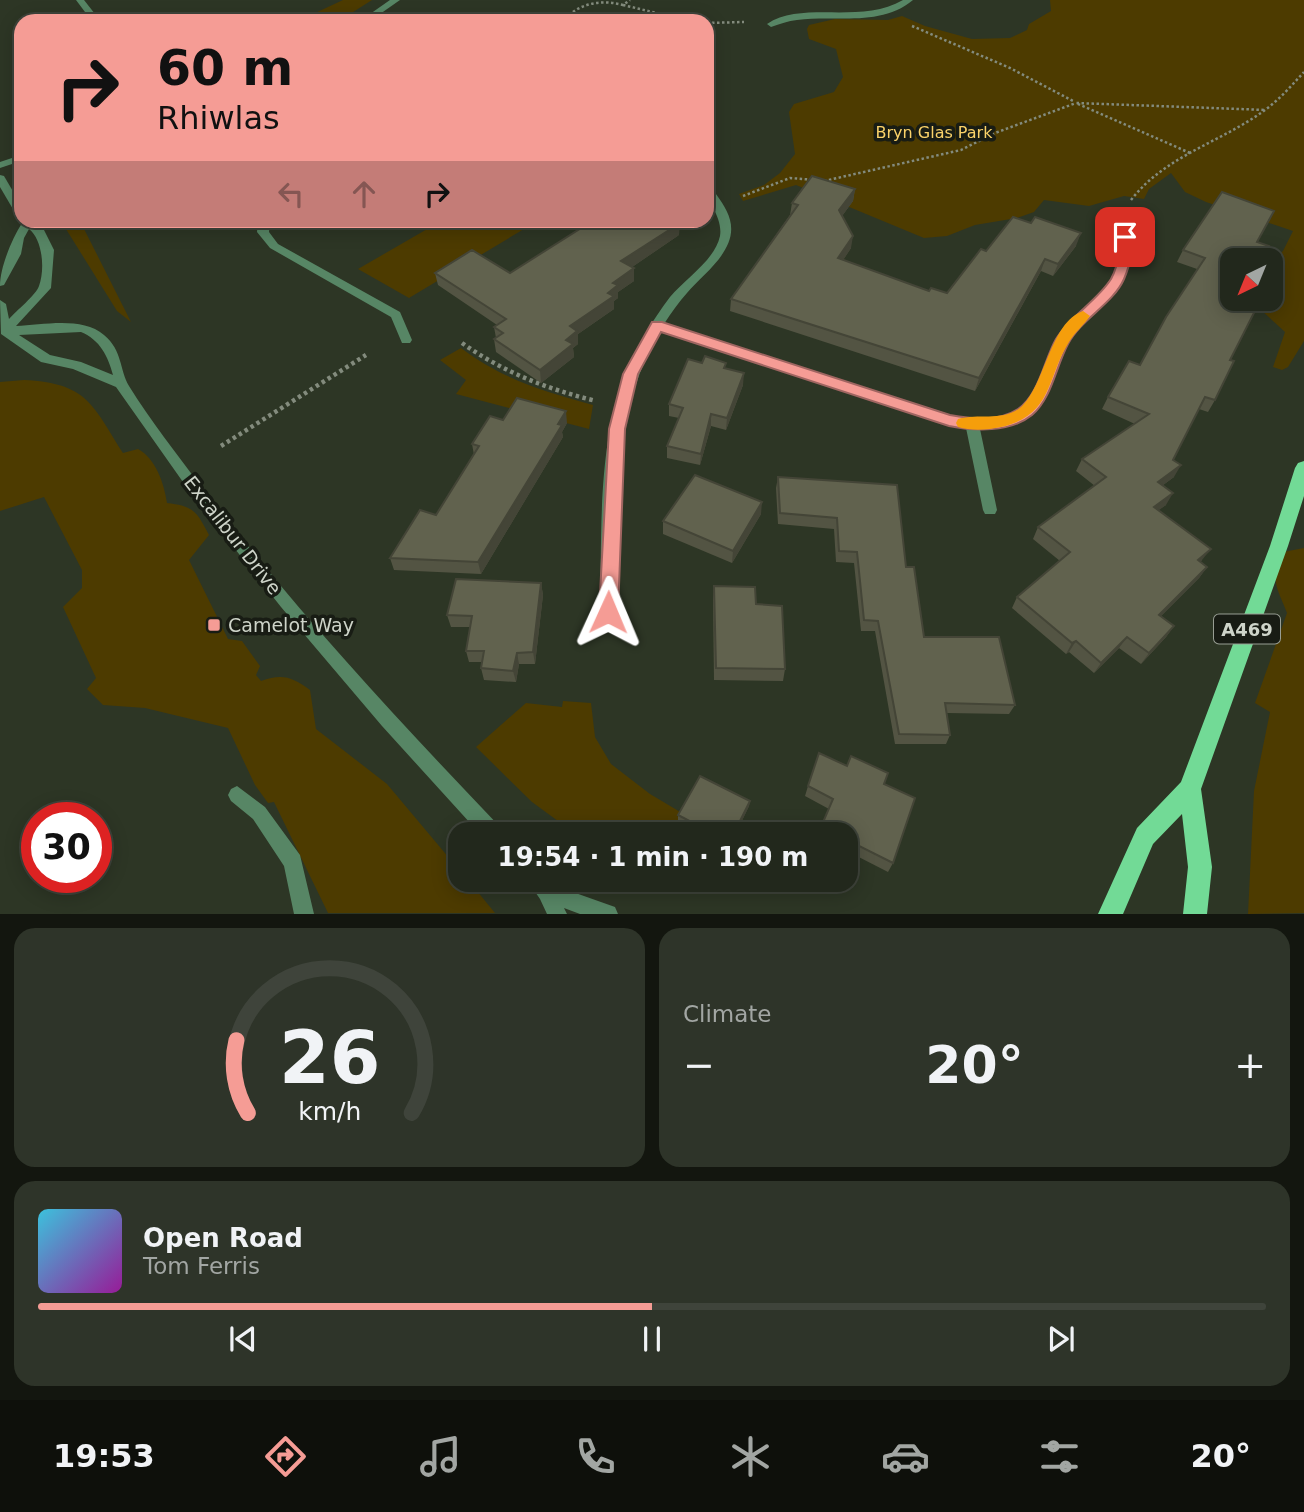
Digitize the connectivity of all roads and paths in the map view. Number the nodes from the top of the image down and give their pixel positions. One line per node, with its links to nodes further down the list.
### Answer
1 (80, 0): 6 (street)
2 (396, 0): 7 (street)
3 (630, 0): 5 (path)
4 (909, 0): 13 (street)
5 (623, 5): 8 (path); 9 (path)
6 (91, 14)
7 (375, 14)
8 (570, 14)
9 (655, 14)
10 (744, 22): 12 (path)
11 (904, 22): 15 (path)
12 (714, 23)
13 (771, 24)
14 (1304, 72): 16 (path)
15 (1076, 103): 16 (path); 17 (path); 20 (path)
16 (1265, 110): 17 (path)
17 (1189, 153): 21 (path)
18 (0, 177): 22 (street)
19 (714, 198): 29 (street)
20 (736, 199)
21 (1131, 200)
22 (14, 202)
23 (1117, 222): 36 (street)
24 (21, 228): 27 (street)
25 (35, 228): 30 (street)
26 (263, 228): 31 (street)
27 (0, 282)
28 (0, 304): 30 (street)
29 (657, 326): 36 (street); 40 (street)
30 (2, 332): 34 (street); 34 (street, Excalibur Drive)
31 (406, 340)
32 (462, 343): 35 (path)
33 (366, 355): 37 (path)
34 (121, 384): 43 (street, Excalibur Drive)
35 (600, 402)
36 (972, 425): 39 (street)
37 (220, 446)
38 (1304, 468): 41 (main road, A469)
39 (990, 510)
40 (608, 612)
41 (1190, 789): 49 (main road, A469); 50 (main road, A469)
42 (237, 795): 46 (street)
43 (482, 822)
44 (545, 892): 47 (street)
45 (556, 892): 48 (street)
46 (304, 914)
47 (557, 914)
48 (608, 914)
49 (1110, 914)
50 (1195, 914)

